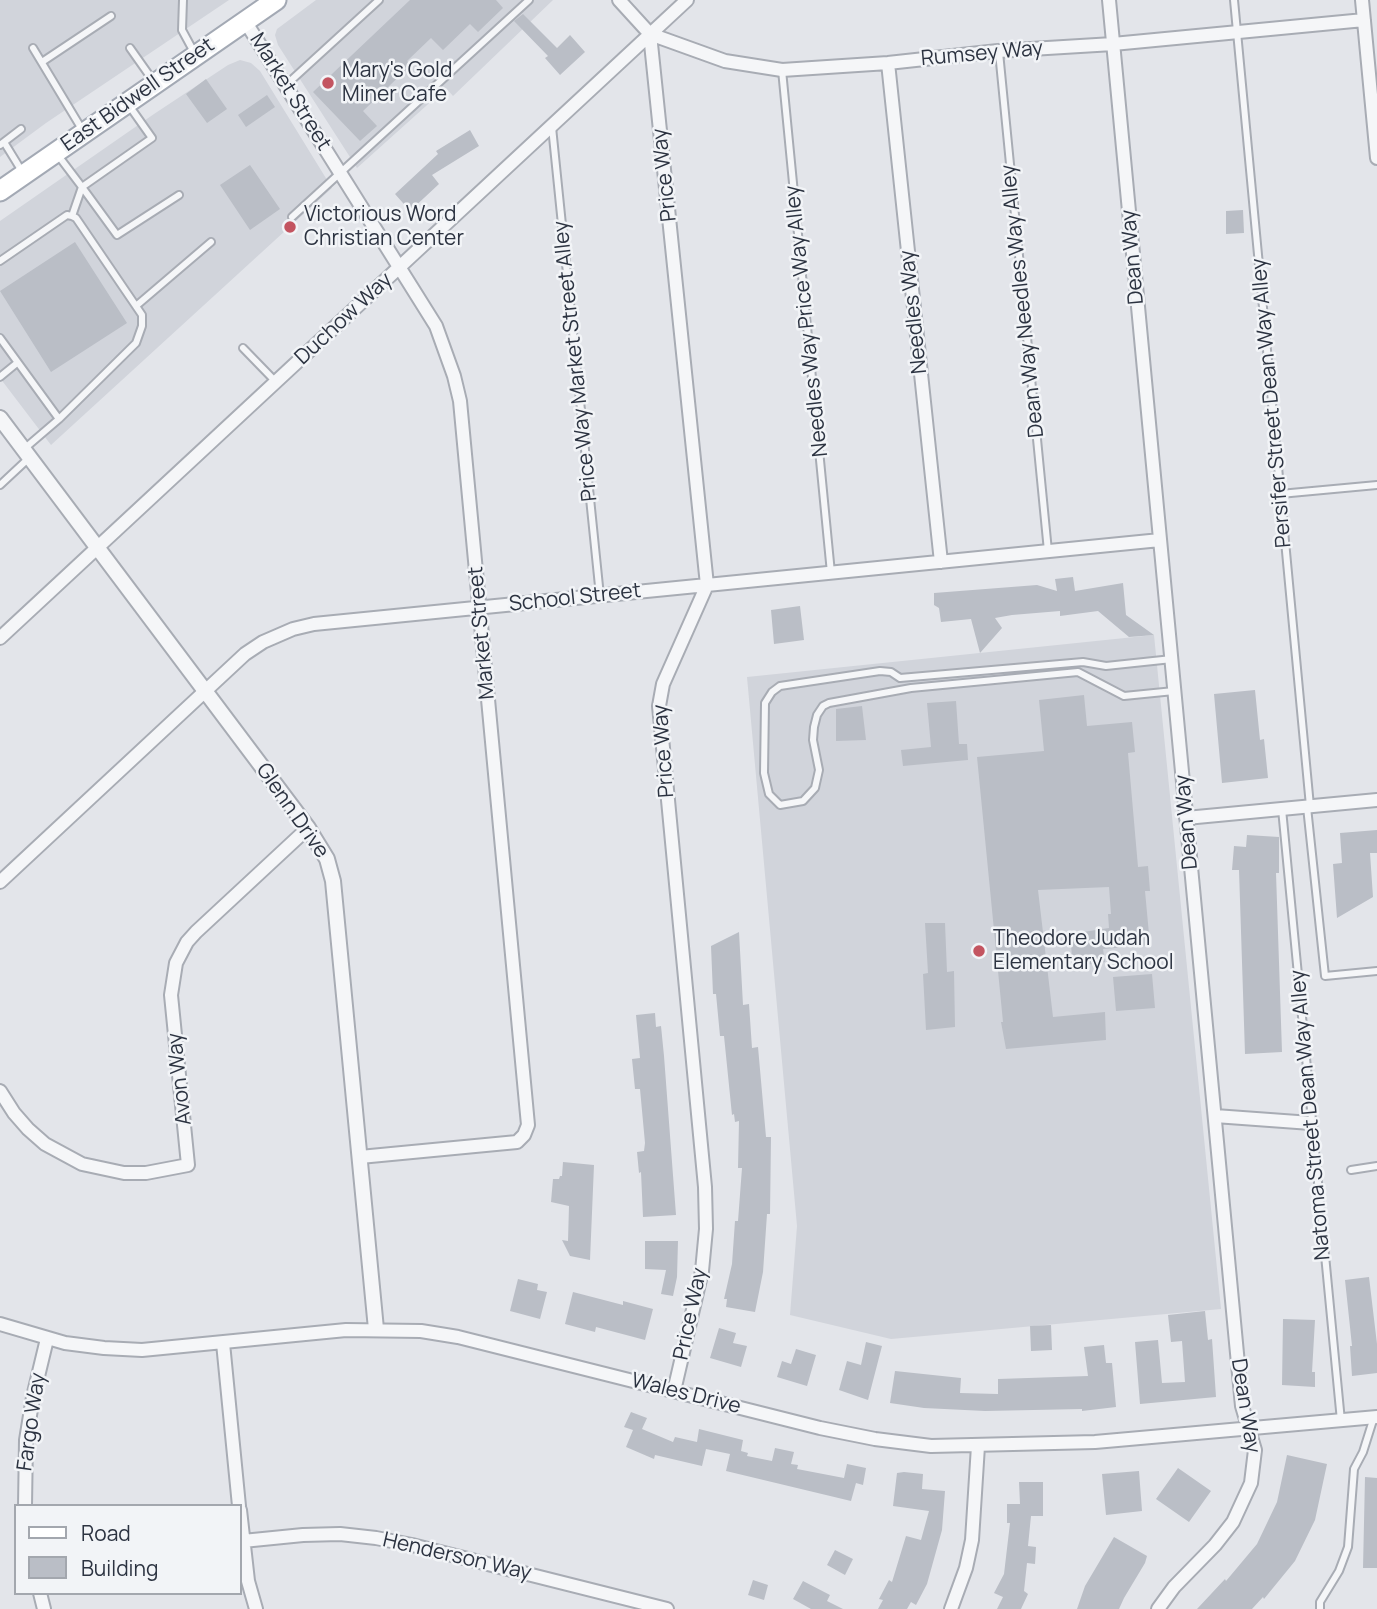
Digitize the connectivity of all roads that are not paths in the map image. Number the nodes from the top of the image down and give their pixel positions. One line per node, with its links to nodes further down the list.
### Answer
1 (183, 0): 19 (lane)
2 (379, 0): 24 (lane)
3 (529, 0): 32 (lane)
4 (619, 0): 14 (street, Rumsey Way)
5 (687, 0): 14 (street, Duchow Way)
6 (1109, 0): 15 (street, Dean Way)
7 (1234, 0): 13 (lane, Persifer Street Dean Way Alley)
8 (1362, 0): 11 (street)
9 (274, 1): 12 (main road, East Bidwell Street)
10 (111, 16): 20 (lane)
11 (1364, 20): 13 (street, Rumsey Way); 31 (street)
12 (245, 21): 19 (main road, East Bidwell Street); 24 (street, Market Street)
13 (1237, 33): 15 (street, Rumsey Way); 53 (lane, Persifer Street Dean Way Alley)
14 (650, 34): 22 (street, Rumsey Way); 26 (street, Duchow Way); 59 (street, Price Way)
15 (1114, 44): 18 (street, Rumsey Way); 54 (street, Dean Way)
16 (33, 48): 20 (lane)
17 (130, 48): 23 (lane)
18 (999, 51): 21 (street, Rumsey Way); 56 (lane, Dean Way Needles Way Alley)
19 (195, 56): 23 (main road, East Bidwell Street)
20 (42, 62): 28 (lane)
21 (888, 63): 22 (street, Rumsey Way); 57 (street, Needles Way)
22 (782, 69): 58 (lane, Needles Way Price Way Alley)
23 (155, 84): 25 (main road, East Bidwell Street)
24 (286, 85): 32 (street, Market Street)
25 (127, 102): 28 (main road, East Bidwell Street); 34 (lane)
26 (551, 126): 41 (street, Duchow Way); 60 (lane, Price Way Market Street Alley)
27 (21, 129): 29 (lane)
28 (84, 133): 30 (main road, East Bidwell Street)
29 (2, 144): 33 (lane)
30 (55, 152): 33 (main road, East Bidwell Street); 34 (lane)
31 (1377, 158)
32 (341, 173): 38 (lane); 41 (street, Market Street)
33 (24, 174): 35 (main road, East Bidwell Street)
34 (82, 187): 36 (lane); 37 (lane)
35 (0, 191)
36 (179, 195)
37 (72, 216): 40 (lane); 42 (lane)
38 (292, 217)
39 (211, 242): 42 (lane)
40 (0, 261)
41 (400, 267): 47 (street, Duchow Way); 61 (street, Market Street)
42 (136, 306): 49 (lane)
43 (0, 338): 45 (lane)
44 (243, 348): 47 (lane)
45 (17, 363): 46 (lane); 49 (lane)
46 (0, 377)
47 (276, 382): 55 (street, Duchow Way)
48 (0, 418): 50 (street, Glenn Drive)
49 (59, 419): 50 (lane)
50 (27, 453): 51 (lane); 55 (street, Glenn Drive)
51 (0, 485)
52 (1377, 485): 53 (lane)
53 (1280, 494): 67 (lane, Persifer Street Dean Way Alley)
54 (1160, 540): 56 (street, School Street); 63 (street, Dean Way)
55 (98, 547): 62 (street, Duchow Way); 64 (street, Glenn Drive)
56 (1048, 551): 57 (street, School Street)
57 (941, 562): 58 (street, School Street)
58 (831, 573): 59 (street, School Street)
59 (707, 585): 60 (street, School Street); 83 (street, Price Way)
60 (600, 596): 61 (street, School Street)
61 (480, 607): 64 (street, School Street); 76 (street, Market Street)
62 (0, 638)
63 (1172, 659): 65 (street, Dean Way); 65 (lane)
64 (205, 690): 70 (street, Glenn Drive); 71 (street, School Street)
65 (1174, 691): 69 (street, Dean Way)
66 (1377, 800): 67 (street)
67 (1308, 807): 68 (street); 72 (lane, Persifer Street Dean Way Alley)
68 (1282, 809): 69 (street); 75 (lane, Natoma Street Dean Way Alley)
69 (1186, 818): 74 (street, Dean Way)
70 (308, 828): 73 (street, Avon Way); 76 (street, Glenn Drive)
71 (0, 882)
72 (1377, 971)
73 (0, 1091)
74 (1215, 1116): 75 (street); 86 (street, Dean Way)
75 (1311, 1123): 85 (lane, Natoma Street Dean Way Alley)
76 (360, 1157): 80 (street, Glenn Drive)
77 (1377, 1166): 78 (lane)
78 (1350, 1170)
79 (0, 1324): 81 (street, Wales Drive)
80 (376, 1329): 82 (street, Wales Drive); 83 (street, Wales Drive)
81 (47, 1339): 82 (street, Wales Drive); 88 (street, Fargo Way)
82 (223, 1343): 89 (street)
83 (674, 1391): 87 (street, Wales Drive)
84 (1376, 1417): 85 (street, Wales Drive); 96 (lane)
85 (1340, 1421): 86 (street, Wales Drive)
86 (1250, 1429): 87 (street, Wales Drive); 95 (street, Dean Way)
87 (978, 1446): 94 (street)
88 (25, 1504)
89 (239, 1504)
90 (242, 1533): 91 (street)
91 (243, 1541): 92 (street); 93 (street, Henderson Way)
92 (256, 1609)
93 (667, 1609)
94 (951, 1609)
95 (1158, 1609)
96 (1320, 1609)

